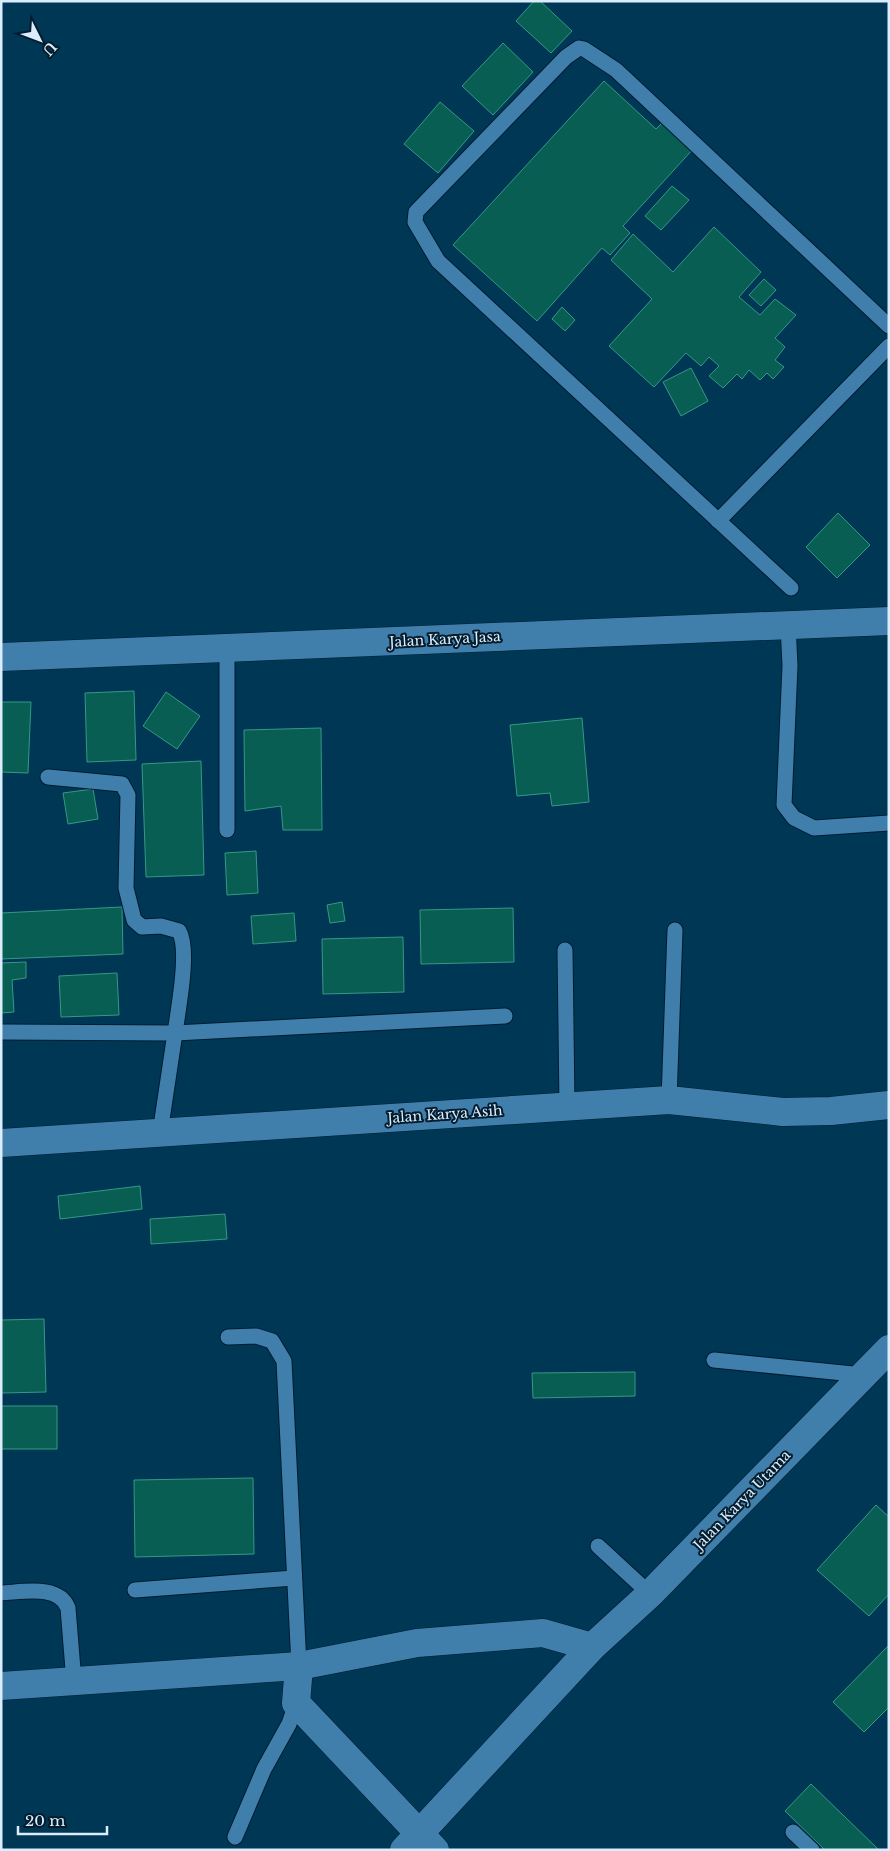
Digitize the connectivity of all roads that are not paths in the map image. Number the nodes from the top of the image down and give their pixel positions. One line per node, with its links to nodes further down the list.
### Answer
1 (889, 326): 3 (lane)
2 (889, 346): 3 (lane)
3 (718, 521): 4 (lane)
4 (791, 588)
5 (889, 621): 6 (street, Jalan Karya Jasa)
6 (788, 624): 7 (street, Jalan Karya Jasa); 10 (lane)
7 (227, 649): 8 (street, Jalan Karya Jasa); 11 (lane)
8 (1, 657)
9 (48, 777): 16 (lane)
10 (889, 823)
11 (227, 830)
12 (675, 930): 17 (lane)
13 (565, 950): 19 (lane)
14 (505, 1016): 16 (lane)
15 (1, 1032): 16 (lane)
16 (175, 1033): 20 (lane)
17 (669, 1100): 18 (street, Jalan Karya Asih); 19 (street, Jalan Karya Asih)
18 (889, 1105)
19 (567, 1106): 20 (street, Jalan Karya Asih)
20 (160, 1133): 21 (street, Jalan Karya Asih)
21 (1, 1143)
22 (228, 1336): 27 (lane)
23 (889, 1350): 25 (street, Jalan Karya Utama)
24 (714, 1360): 25 (lane)
25 (863, 1375): 30 (street, Jalan Karya Utama)
26 (598, 1546): 30 (lane)
27 (294, 1578): 28 (lane); 32 (lane)
28 (136, 1590)
29 (1, 1593): 33 (lane)
30 (650, 1594): 31 (street, Jalan Karya Utama)
31 (592, 1647): 32 (street); 38 (street, Jalan Karya Utama)
32 (299, 1666): 33 (street); 35 (street)
33 (74, 1682): 34 (street)
34 (1, 1686)
35 (296, 1703): 37 (lane); 38 (street)
36 (793, 1832): 39 (lane)
37 (236, 1837)
38 (420, 1845)
39 (812, 1850)

